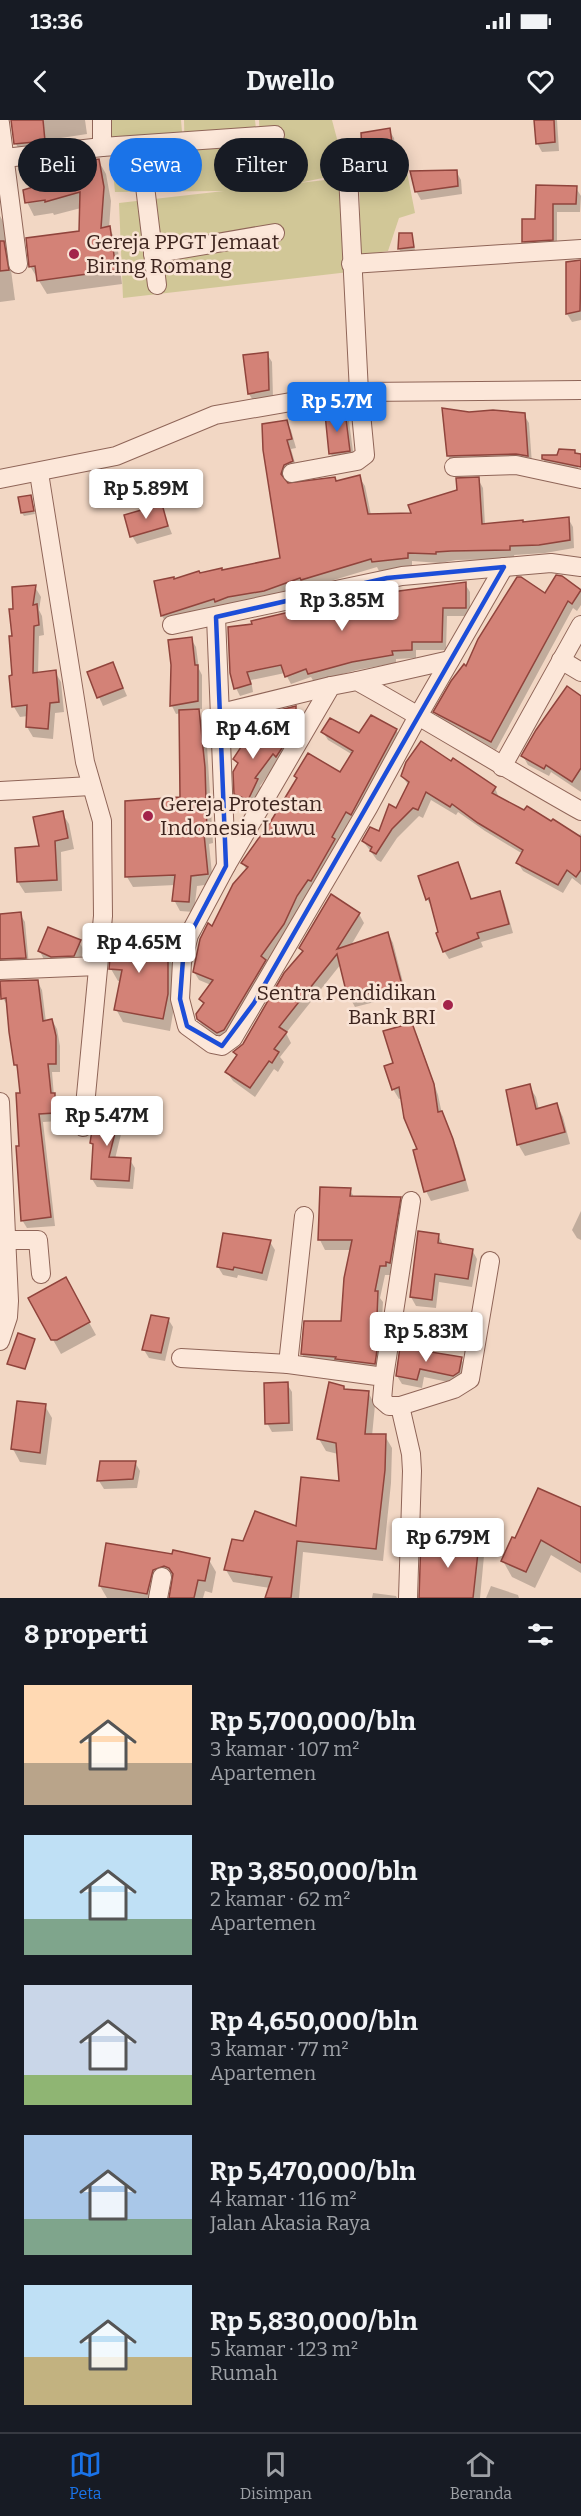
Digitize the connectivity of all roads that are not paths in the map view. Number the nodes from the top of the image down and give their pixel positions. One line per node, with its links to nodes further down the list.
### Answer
1 (102, 120): 5 (street)
2 (0, 123): 7 (street)
3 (275, 135): 4 (street)
4 (202, 140)
5 (102, 147): 6 (street); 7 (street)
6 (109, 147)
7 (4, 158): 13 (street)
8 (146, 192): 12 (street)
9 (349, 192): 14 (street)
10 (275, 233): 12 (street)
11 (581, 249): 14 (street)
12 (153, 254): 15 (street)
13 (18, 264)
14 (351, 264): 17 (street)
15 (157, 285)
16 (581, 390): 17 (street)
17 (359, 392): 19 (street); 20 (street)
18 (454, 467): 21 (street)
19 (39, 472): 22 (street); 36 (street)
20 (292, 473)
21 (581, 478)
22 (0, 479)
23 (504, 567): 24 (street); 25 (street); 28 (street)
24 (581, 567)
25 (216, 617): 27 (street); 33 (street)
26 (581, 625): 29 (street)
27 (172, 626)
28 (450, 660): 31 (street); 34 (street)
29 (561, 660): 30 (street); 35 (street)
30 (581, 672)
31 (357, 681): 32 (street); 34 (street)
32 (331, 686): 33 (street); 39 (street)
33 (221, 713): 39 (street)
34 (418, 716): 35 (street); 39 (street)
35 (502, 766): 38 (street)
36 (91, 786): 37 (street); 40 (street)
37 (0, 790)
38 (581, 811)
39 (226, 866)
40 (98, 966): 41 (street); 43 (street)
41 (0, 970)
42 (0, 1101): 46 (street)
43 (83, 1127)
44 (411, 1201): 52 (street)
45 (304, 1216): 51 (street)
46 (4, 1240): 48 (street); 49 (street)
47 (490, 1261): 53 (street)
48 (41, 1274)
49 (0, 1341)
50 (181, 1358): 51 (street)
51 (288, 1364): 52 (street)
52 (384, 1377): 53 (street)
53 (400, 1406): 56 (street)
54 (162, 1577): 55 (street)
55 (158, 1598)
56 (408, 1598)

